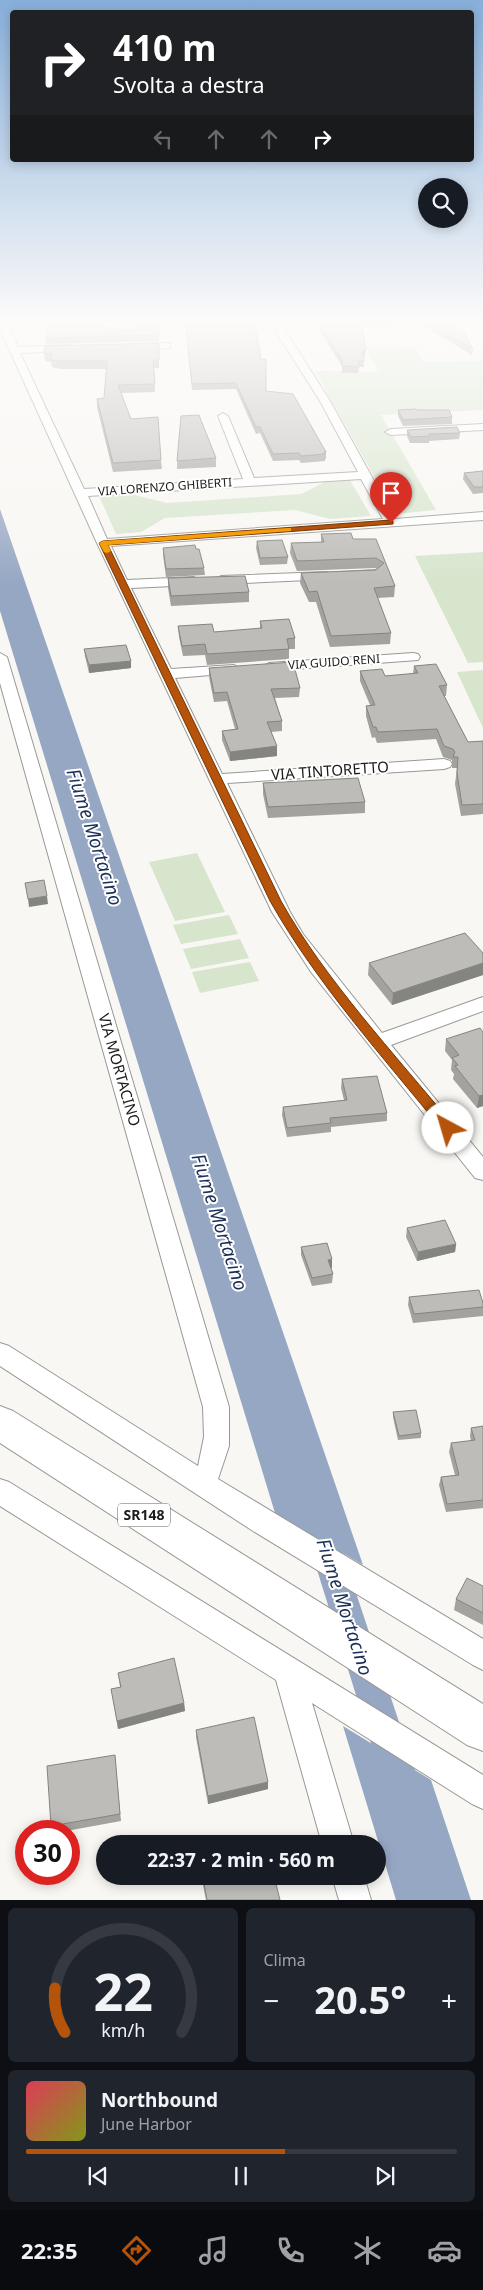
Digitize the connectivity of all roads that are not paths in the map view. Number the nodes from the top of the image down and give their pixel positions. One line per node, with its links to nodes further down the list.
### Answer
1 (42, 408): 8 (street)
2 (329, 408): 6 (street)
3 (223, 416): 7 (street, VIA LORENZO GHIBERTI)
4 (483, 427): 5 (street)
5 (391, 432)
6 (365, 475): 7 (street, VIA LORENZO GHIBERTI); 10 (street)
7 (250, 482): 8 (street, VIA LORENZO GHIBERTI)
8 (81, 493): 11 (street)
9 (483, 516): 10 (street)
10 (391, 523): 11 (street)
11 (103, 543): 13 (street)
12 (336, 576): 13 (street)
13 (123, 584): 16 (street)
14 (0, 657): 24 (street, VIA MORTACINO)
15 (413, 657): 16 (street, VIA GUIDO RENI)
16 (166, 674): 18 (street)
17 (444, 764): 18 (street, VIA TINTORETTO)
18 (216, 779): 20 (street)
19 (483, 1004): 20 (street)
20 (379, 1042): 21 (street)
21 (483, 1172)
22 (0, 1353): 24 (street)
23 (0, 1423): 28 (main road, SR148)
24 (202, 1483): 26 (street)
25 (0, 1491): 27 (street)
26 (483, 1655)
27 (288, 1672): 29 (street); 30 (street)
28 (483, 1729)
29 (473, 1786)
30 (335, 1835)
31 (351, 1885): 32 (street)
32 (355, 1900)

